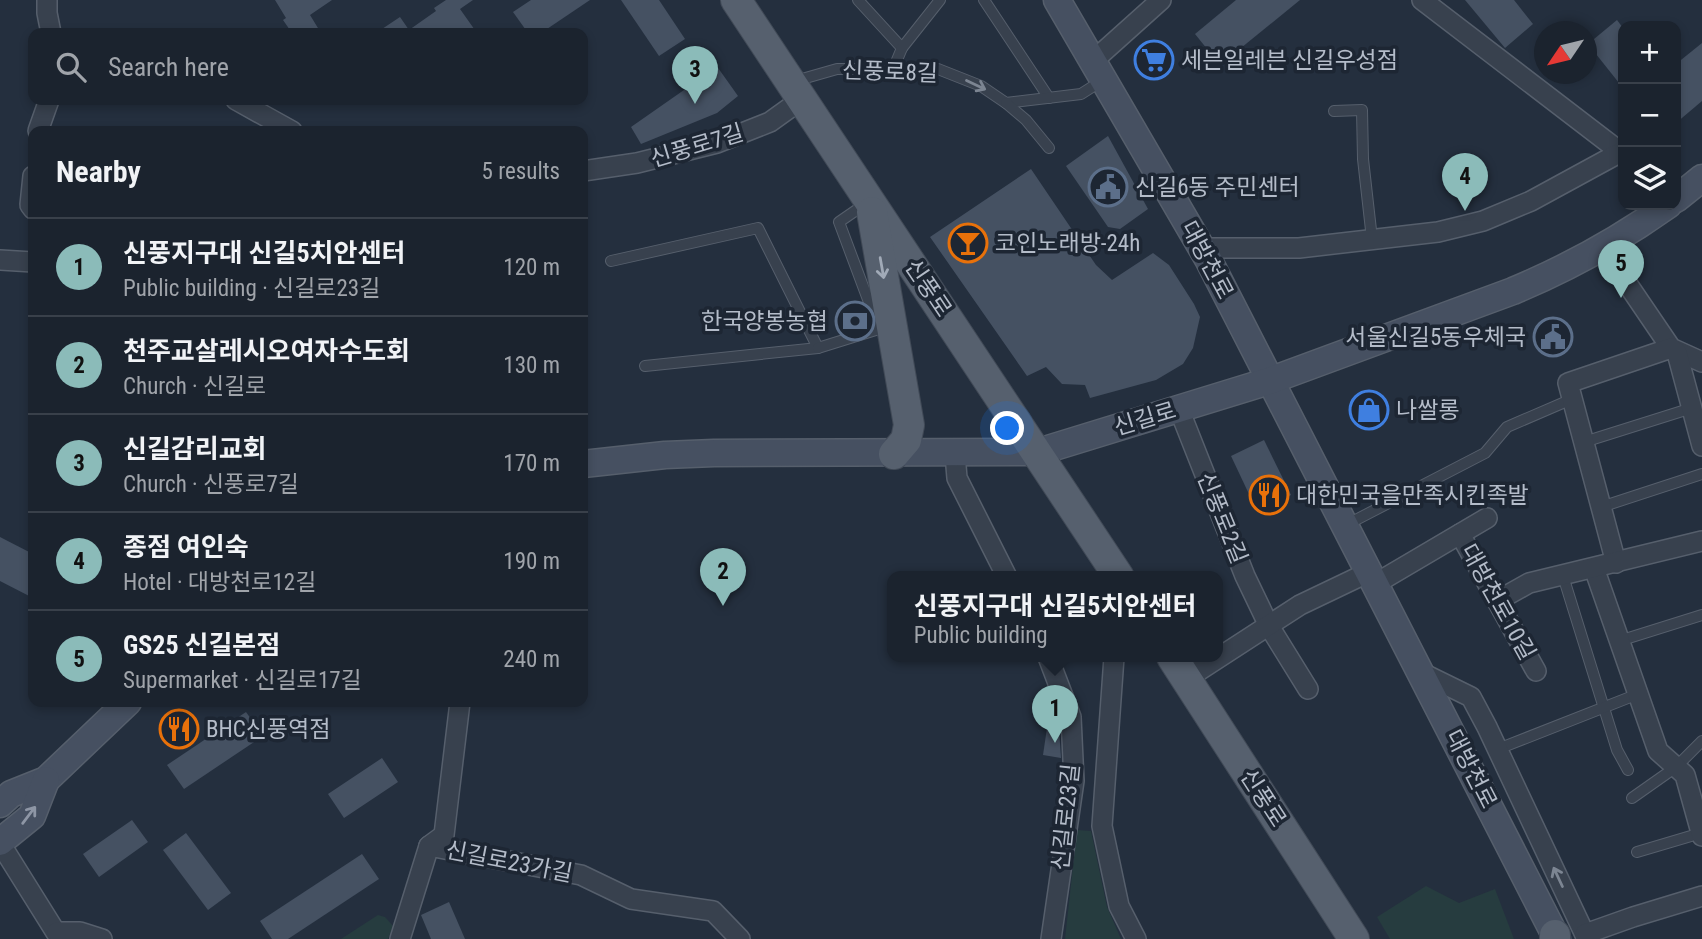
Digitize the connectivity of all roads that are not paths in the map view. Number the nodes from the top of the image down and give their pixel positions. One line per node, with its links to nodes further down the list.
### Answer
1 (47, 0): 9 (street)
2 (736, 0): 13 (main road, 신풍로)
3 (858, 0): 10 (lane)
4 (984, 0): 14 (lane)
5 (1057, 0): 11 (main road, 대방천로)
6 (1161, 0): 11 (street)
7 (1422, 0): 24 (street)
8 (934, 2): 10 (lane)
9 (50, 28)
10 (902, 48): 12 (lane)
11 (1098, 70): 14 (lane); 30 (main road, 대방천로)
12 (892, 72): 13 (lane, 신풍로8길); 16 (lane, 신풍로8길, one-way to 16)
13 (797, 91): 26 (street, 신풍로7길); 27 (main road, 신풍로)
14 (1049, 98): 15 (lane)
15 (1033, 100): 16 (lane); 20 (lane)
16 (1006, 103): 20 (lane, 신풍로8길)
17 (47, 105): 21 (street)
18 (245, 105): 22 (street)
19 (1334, 111): 29 (lane)
20 (1026, 120): 23 (lane, 신풍로8길)
21 (40, 126)
22 (283, 126)
23 (1049, 148)
24 (1618, 150)
25 (1618, 155): 29 (street)
26 (588, 170)
27 (870, 201): 35 (lane); 45 (main road, 신풍로); 46 (main road, one-way to 46)
28 (1660, 210): 31 (main road, 신길로)
29 (1372, 239): 30 (street)
30 (1202, 248): 39 (main road, 대방천로)
31 (1603, 248): 36 (street); 39 (main road, 신길로)
32 (0, 260): 34 (street)
33 (611, 261): 35 (lane)
34 (28, 262)
35 (817, 348): 38 (lane)
36 (1671, 348): 37 (street); 40 (street); 41 (street)
37 (1702, 362)
38 (645, 366)
39 (1269, 381): 42 (main road, 신길로); 52 (main road, 대방천로)
40 (1573, 399): 43 (street); 52 (lane)
41 (1692, 408): 43 (lane); 44 (street)
42 (1179, 409): 45 (main road, 신길로); 63 (street, 신풍로2길)
43 (1584, 442): 50 (street)
44 (1702, 446)
45 (1038, 453): 47 (main road, 신길로); 58 (main road, 신풍로)
46 (894, 454): 47 (main road, 신길로); 48 (main road, 신길로)
47 (955, 454): 57 (street)
48 (588, 463)
49 (1702, 474): 50 (lane)
50 (1601, 507): 55 (street)
51 (1487, 518): 53 (street, 대방천로10길)
52 (1345, 526): 60 (main road, 대방천로)
53 (1460, 534): 60 (street, 대방천로10길); 61 (street, 대방천로10길)
54 (1702, 541): 55 (street)
55 (1616, 563): 56 (street)
56 (1594, 568): 59 (street); 64 (street)
57 (1004, 571)
58 (1115, 571)
59 (1563, 576): 61 (street); 73 (lane)
60 (1372, 578): 63 (street); 70 (main road, 대방천로)
61 (1497, 601): 69 (street, 대방천로10길)
62 (1702, 615): 64 (lane)
63 (1269, 626): 65 (street); 71 (street, 신풍로2길)
64 (1619, 641): 72 (street)
65 (1223, 647)
66 (1050, 662): 94 (street, 신길로23길)
67 (1114, 662): 95 (street)
68 (1179, 668): 96 (main road, 신풍로)
69 (1536, 671)
70 (1420, 672): 77 (street); 90 (main road, 대방천로)
71 (1308, 689)
72 (1638, 694): 73 (lane, 대방천로); 78 (street)
73 (1604, 706): 77 (lane, 대방천로); 79 (lane)
74 (123, 707): 80 (main road)
75 (459, 707): 85 (street)
76 (1702, 741): 78 (lane)
77 (1498, 749): 89 (street, one-way to 77)
78 (1676, 767): 81 (lane); 83 (street)
79 (1628, 770)
80 (46, 780): 82 (main road); 84 (main road, one-way to 80)
81 (1632, 798)
82 (0, 803)
83 (1702, 835): 86 (lane)
84 (0, 843): 88 (street)
85 (429, 846): 92 (street); 93 (street, 신길로23가길)
86 (1637, 852)
87 (1702, 897): 89 (street)
88 (58, 935): 91 (street)
89 (1586, 936)
90 (1556, 938)
91 (102, 939)
92 (400, 939)
93 (740, 939)
94 (1051, 939)
95 (1136, 939)
96 (1354, 939)

